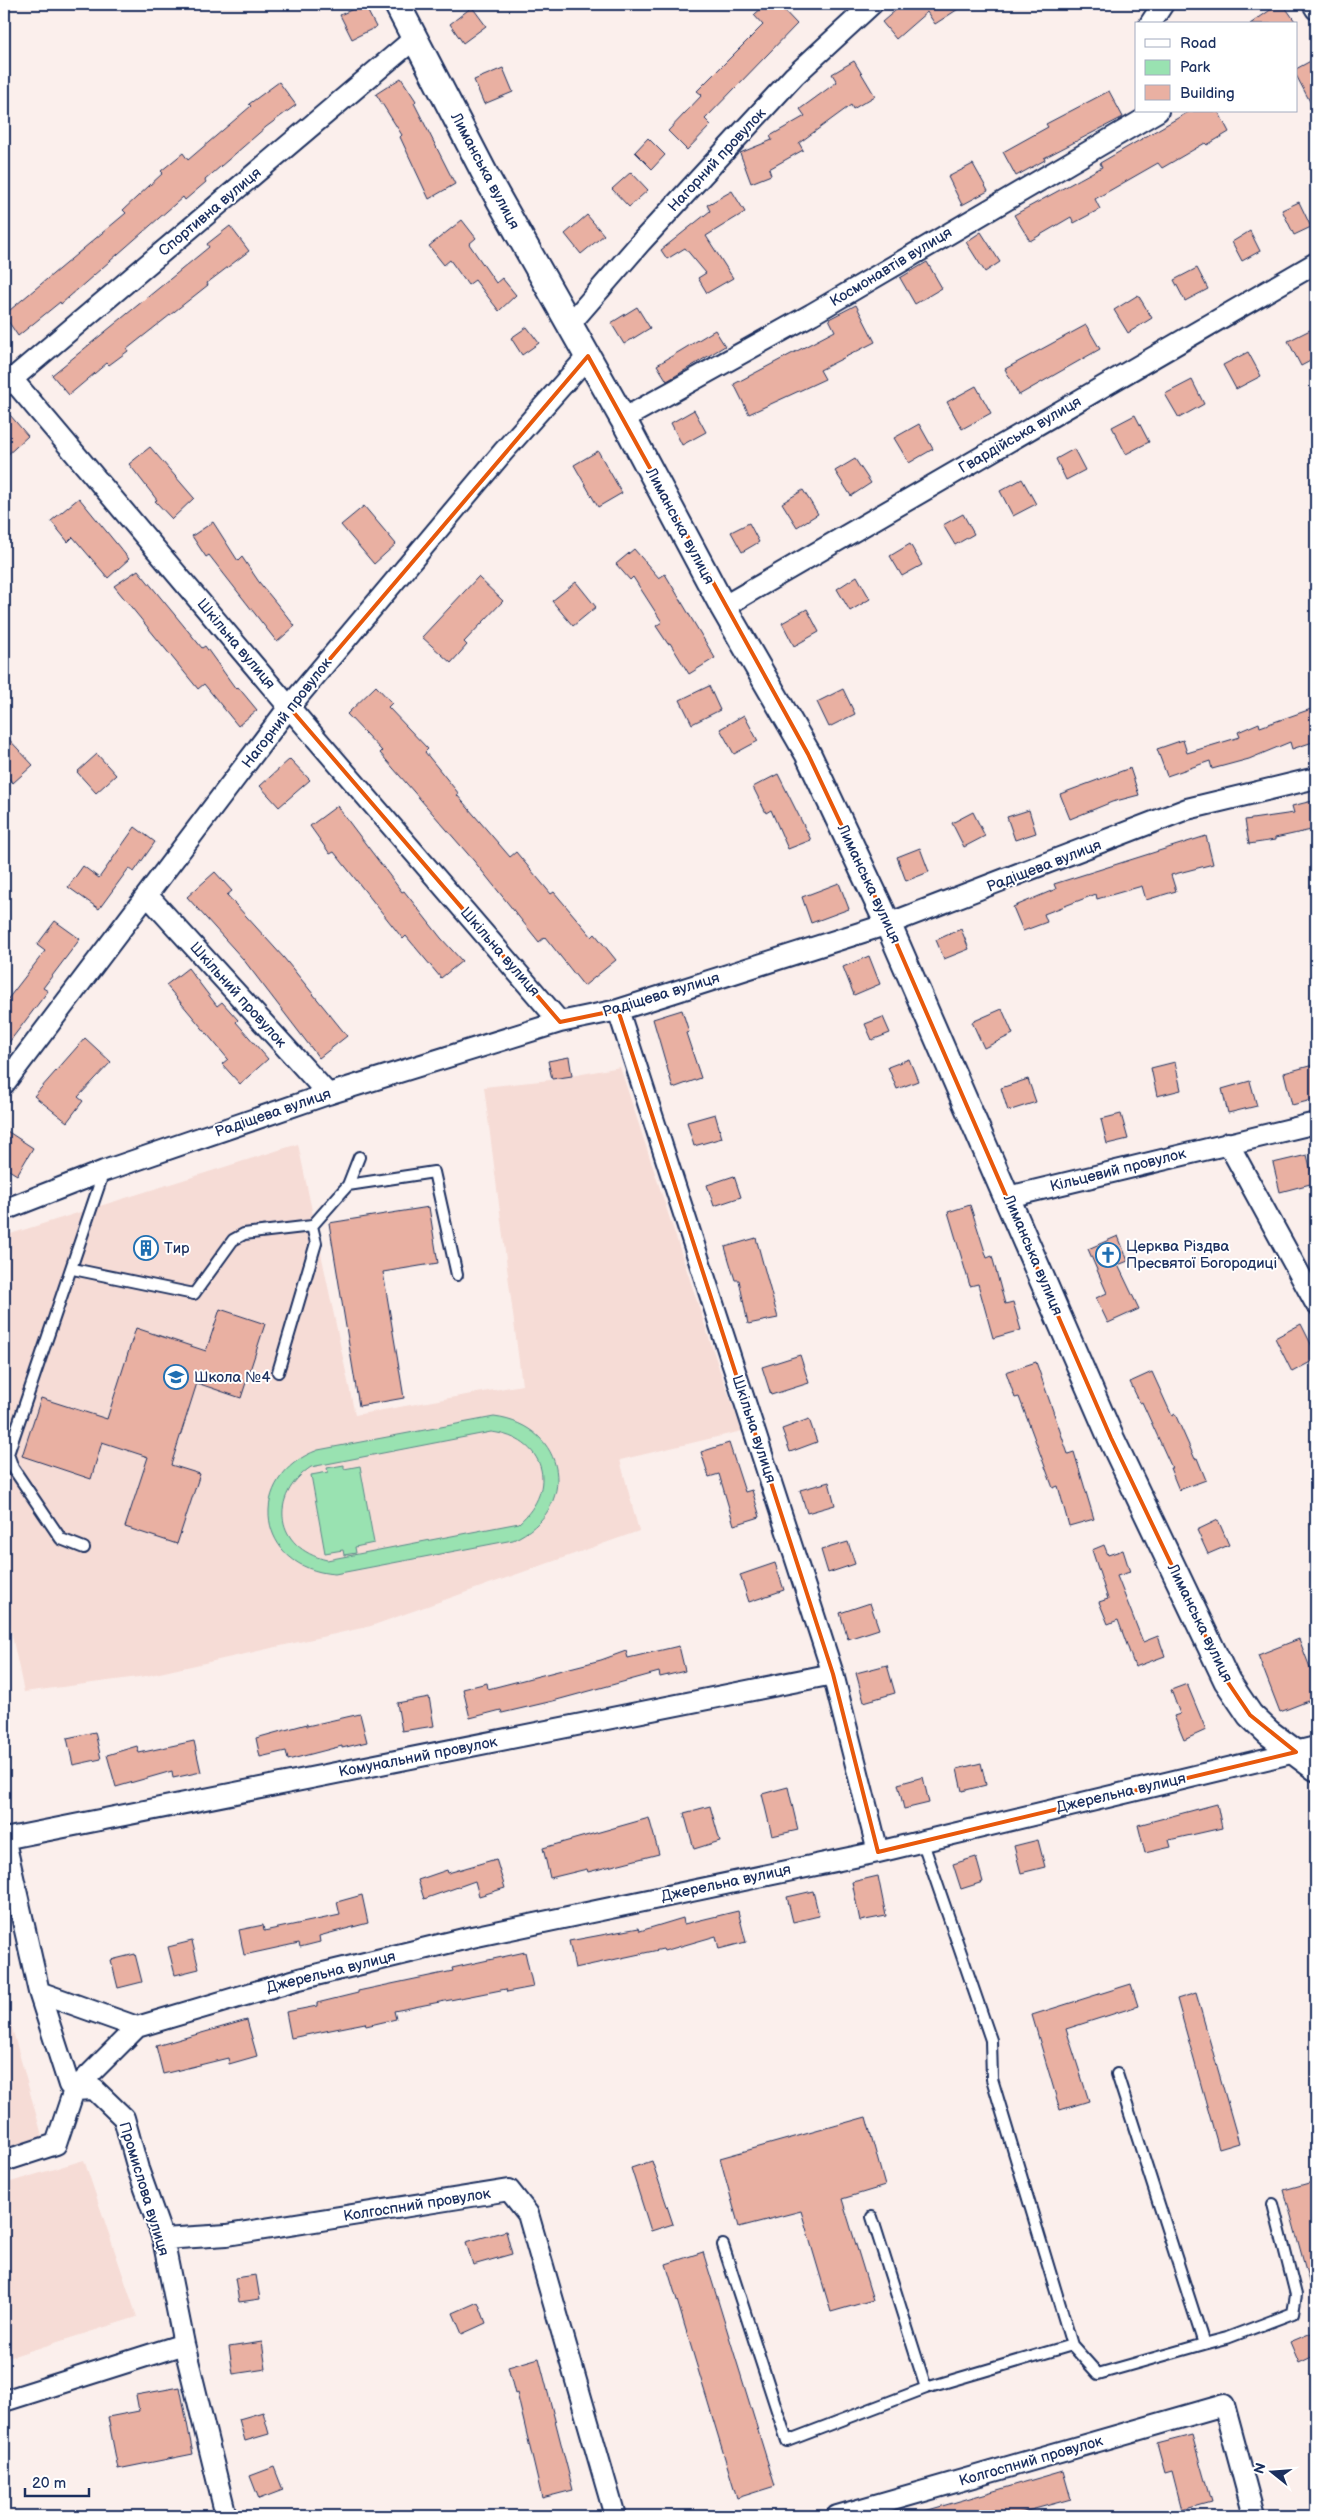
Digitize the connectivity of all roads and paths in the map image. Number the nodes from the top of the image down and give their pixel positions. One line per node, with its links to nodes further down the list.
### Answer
1 (396, 4): 7 (street, Лиманська вулиця)
2 (872, 4): 10 (street, Нагорний провулок)
3 (1163, 4): 6 (street)
4 (1313, 4): 5 (street)
5 (1316, 9)
6 (1151, 22)
7 (415, 38): 10 (street, Лиманська вулиця); 12 (street, Спортивна вулиця)
8 (1156, 112): 13 (street, Космонавтів вулиця)
9 (1316, 263): 14 (street, Гвардійська вулиця)
10 (570, 324): 11 (street, Лиманська вулиця)
11 (588, 356): 13 (street, Лиманська вулиця); 15 (street, Нагорний провулок)
12 (8, 382): 15 (street, Шкільна вулиця)
13 (623, 419): 14 (street, Лиманська вулиця)
14 (724, 607): 18 (street, Лиманська вулиця)
15 (289, 707): 17 (street, Нагорний провулок); 20 (street, Шкільна вулиця)
16 (1316, 778): 18 (street, Радіщева вулиця)
17 (148, 896): 21 (street, Нагорний провулок); 22 (street, Шкільний провулок)
18 (888, 924): 19 (street, Радіщева вулиця); 28 (street, Лиманська вулиця)
19 (618, 1010): 20 (street, Радіщева вулиця); 36 (street, Шкільна вулиця)
20 (560, 1022): 22 (street, Радіщева вулиця)
21 (4, 1084)
22 (328, 1094): 26 (street, Радіщева вулиця)
23 (1316, 1123): 24 (street, Кільцевий провулок)
24 (1228, 1143): 28 (street, Кільцевий провулок); 33 (street)
25 (359, 1157): 27 (lane)
26 (104, 1171): 29 (street, Радіщева вулиця); 31 (lane)
27 (348, 1185): 30 (lane); 32 (lane)
28 (1008, 1197): 37 (street, Лиманська вулиця)
29 (4, 1210)
30 (312, 1226): 31 (lane); 34 (lane)
31 (73, 1269): 35 (lane)
32 (457, 1275)
33 (1316, 1304)
34 (278, 1372)
35 (84, 1548)
36 (833, 1674): 39 (street, Комунальний провулок); 41 (street, Шкільна вулиця)
37 (1306, 1749): 38 (street, Лиманська вулиця); 40 (street, Джерельна вулиця)
38 (1316, 1768)
39 (4, 1838): 42 (street)
40 (922, 1840): 41 (street, Джерельна вулиця); 54 (lane)
41 (878, 1852): 44 (street, Джерельна вулиця)
42 (9, 1876): 43 (street)
43 (40, 1992): 44 (street); 46 (street)
44 (137, 2027): 46 (street)
45 (1117, 2074): 53 (lane)
46 (74, 2090): 47 (street); 50 (street, Промислова вулиця)
47 (4, 2161)
48 (1273, 2204): 53 (lane)
49 (872, 2217): 55 (lane)
50 (163, 2239): 52 (street, Промислова вулиця); 58 (street, Колгоспний провулок)
51 (723, 2245): 55 (lane)
52 (184, 2344): 56 (street); 57 (street, Промислова вулиця)
53 (1204, 2344): 54 (lane)
54 (1072, 2345): 55 (lane)
55 (926, 2388)
56 (4, 2401)
57 (226, 2516)
58 (615, 2516)
59 (837, 2516): 60 (street, Колгоспний провулок)
60 (1254, 2516)

